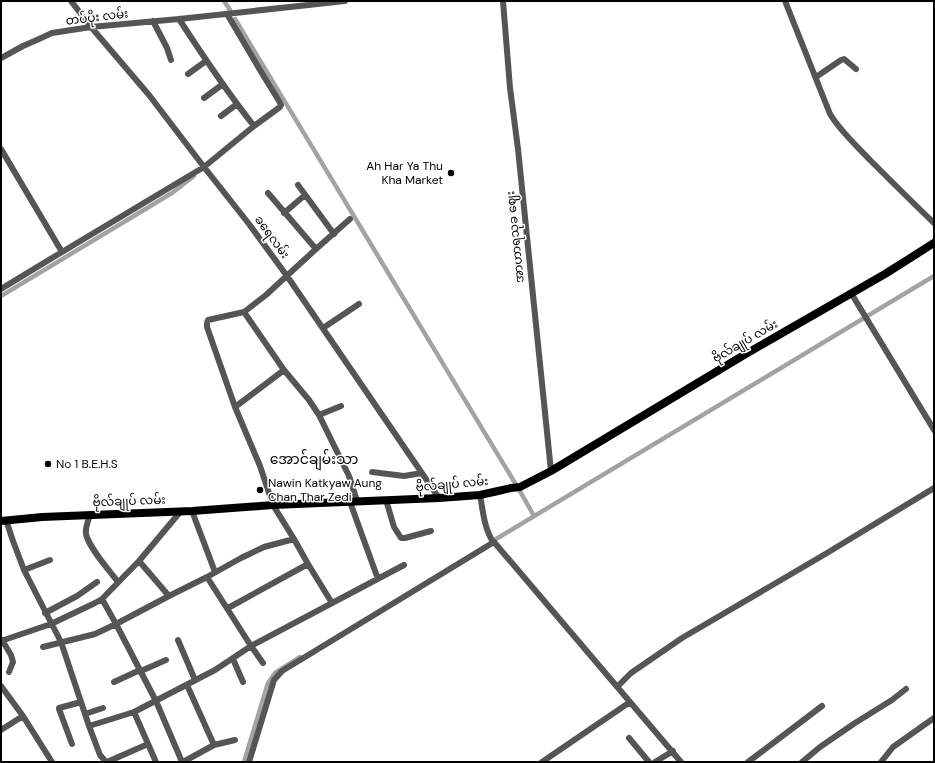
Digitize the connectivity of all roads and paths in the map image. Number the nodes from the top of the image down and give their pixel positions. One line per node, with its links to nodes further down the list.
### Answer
1 (71, 1): 8 (street, ခရေလမ်း)
2 (345, 1): 5 (street, တပ်ပိုး လမ်း)
3 (502, 1): 45 (street, အာဟာရသုခ ဈေး)
4 (785, 1): 14 (street)
5 (227, 14): 6 (street, တပ်ပိုး လမ်း); 19 (street)
6 (179, 19): 7 (street, တပ်ပိုး လမ်း); 11 (street)
7 (153, 21): 8 (street, တပ်ပိုး လမ်း); 10 (street)
8 (91, 27): 9 (street, တပ်ပိုး လမ်း); 23 (street, ခရေလမ်း)
9 (1, 58)
10 (171, 60)
11 (206, 61): 13 (street); 15 (street)
12 (856, 69): 14 (street)
13 (188, 74)
14 (816, 78): 29 (street)
15 (223, 84): 16 (street); 17 (street)
16 (204, 98)
17 (237, 104): 18 (street); 19 (street)
18 (221, 116)
19 (254, 126): 23 (street)
20 (1, 149): 21 (street)
21 (8, 160): 22 (street); 33 (street)
22 (1, 164)
23 (204, 167): 33 (street); 34 (street, ခရေလမ်း)
24 (298, 185): 26 (street)
25 (268, 193): 27 (street)
26 (305, 195): 27 (street); 30 (street)
27 (284, 213): 32 (street)
28 (350, 219): 30 (street)
29 (934, 223)
30 (334, 234): 32 (street)
31 (934, 243): 36 (main road, ဗိုလ်ချုပ် လမ်း)
32 (316, 249): 34 (street)
33 (62, 252): 35 (street)
34 (287, 276): 38 (street); 39 (street, ခရေလမ်း)
35 (1, 290)
36 (851, 293): 44 (street); 45 (main road, ဗိုလ်ချုပ် လမ်း)
37 (359, 304): 39 (street)
38 (244, 312): 40 (street); 42 (street)
39 (323, 328): 47 (street, ခရေလမ်း)
40 (284, 370): 42 (street); 43 (street)
41 (341, 406): 43 (street)
42 (235, 407): 53 (street)
43 (320, 415): 52 (street)
44 (934, 430)
45 (551, 471): 49 (main road, ဗိုလ်ချုပ် လမ်း)
46 (372, 472): 47 (street)
47 (422, 473): 50 (street, ခရေလမ်း)
48 (934, 488): 93 (street)
49 (480, 495): 50 (main road, ဗိုလ်ချုပ် လမ်း); 60 (street)
50 (439, 498): 51 (main road, ဗိုလ်ချုပ် လမ်း)
51 (386, 500): 52 (main road, ဗိုလ်ချုပ် လမ်း); 58 (street)
52 (354, 501): 53 (main road, ဗိုလ်ချုပ် လမ်း); 68 (street)
53 (273, 505): 55 (main road, ဗိုလ်ချုပ် လမ်း); 59 (street)
54 (181, 511): 55 (main road, ဗိုလ်ချုပ် လမ်း); 56 (main road, ဗိုလ်ချုပ် လမ်း); 62 (street)
55 (192, 511): 66 (street)
56 (90, 515): 57 (main road, ဗိုလ်ချုပ် လမ်း); 70 (street)
57 (4, 521): 65 (street)
58 (431, 531)
59 (294, 539): 63 (street); 66 (street)
60 (493, 541): 93 (street); 116 (street)
61 (50, 560): 65 (street)
62 (139, 561): 70 (street); 71 (street)
63 (308, 564): 73 (street); 74 (street)
64 (404, 565): 68 (street)
65 (24, 570): 75 (street)
66 (215, 572): 67 (street)
67 (207, 577): 71 (street); 74 (street)
68 (378, 579): 73 (street)
69 (97, 582): 75 (street)
70 (118, 582): 72 (street)
71 (169, 596): 77 (street)
72 (102, 599): 76 (street); 77 (street)
73 (332, 603): 81 (street)
74 (228, 608): 81 (street)
75 (45, 613): 76 (street)
76 (51, 624): 79 (street); 80 (street)
77 (116, 624): 80 (street); 86 (street)
78 (178, 640): 88 (street)
79 (2, 641): 87 (street)
80 (61, 642): 82 (street); 96 (street)
81 (251, 646): 83 (street); 85 (street)
82 (43, 647)
83 (233, 658): 88 (street); 90 (street)
84 (166, 660): 86 (street)
85 (263, 663)
86 (141, 671): 89 (street); 95 (street)
87 (9, 672)
88 (195, 680): 91 (street)
89 (114, 682)
90 (243, 682)
91 (187, 685): 95 (street); 110 (street)
92 (1, 686): 102 (street)
93 (617, 687): 97 (street)
94 (906, 689): 122 (street)
95 (156, 701): 100 (street); 115 (street)
96 (81, 702): 101 (street); 108 (street)
97 (630, 702): 111 (street); 117 (street)
98 (822, 706): 121 (street)
99 (104, 708): 101 (street)
100 (134, 712): 104 (street); 109 (street)
101 (85, 714): 104 (street)
102 (23, 716): 105 (street); 112 (street)
103 (934, 718): 123 (street)
104 (89, 726): 113 (street)
105 (1, 730)
106 (629, 738): 118 (street)
107 (235, 740): 110 (street)
108 (72, 744)
109 (148, 744): 113 (street); 114 (street)
110 (214, 745): 115 (street)
111 (672, 751): 119 (street); 120 (street)
112 (52, 762)
113 (106, 762)
114 (156, 762)
115 (183, 762)
116 (249, 762)
117 (542, 762)
118 (649, 762)
119 (655, 762)
120 (681, 762)
121 (748, 762)
122 (802, 762)
123 (881, 762)

